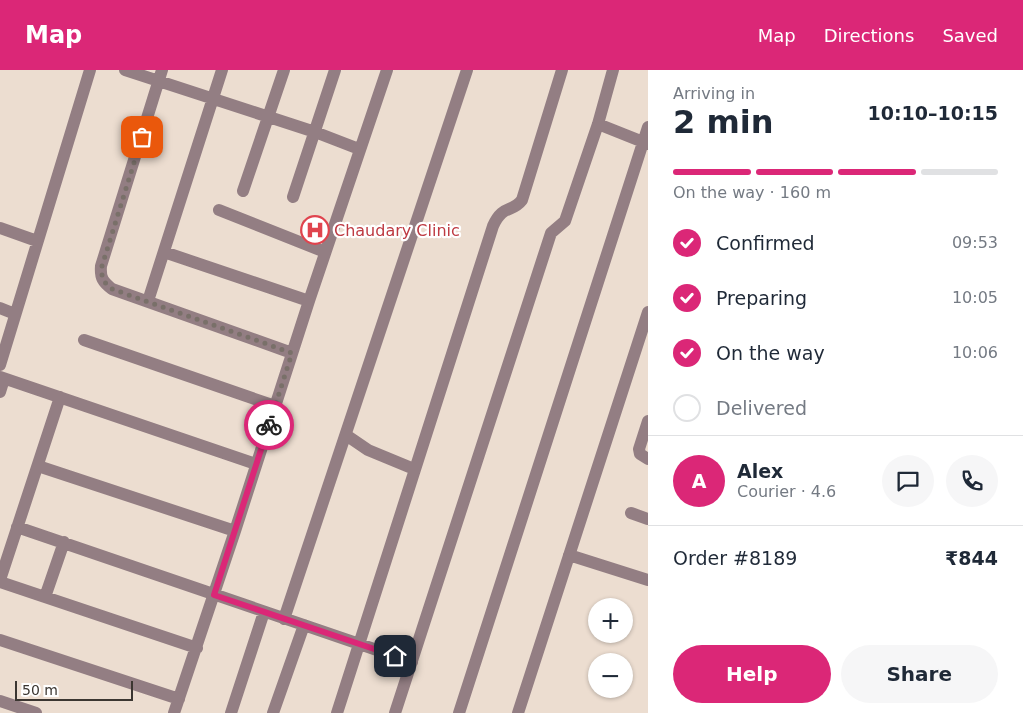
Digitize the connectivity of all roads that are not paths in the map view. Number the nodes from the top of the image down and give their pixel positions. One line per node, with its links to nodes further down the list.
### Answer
1 (90, 70): 22 (street)
2 (125, 70): 10 (street)
3 (222, 70): 11 (street)
4 (284, 70): 12 (street)
5 (335, 70): 15 (street)
6 (387, 70): 17 (street)
7 (466, 70): 38 (street)
8 (562, 70): 42 (street)
9 (613, 70): 13 (street)
10 (160, 76): 11 (street); 25 (street)
11 (212, 99): 12 (street); 23 (street)
12 (268, 117): 15 (street); 18 (street)
13 (598, 124): 16 (street); 59 (street)
14 (648, 127): 16 (street)
15 (315, 132): 17 (street); 19 (street)
16 (646, 143): 68 (street)
17 (359, 149): 24 (street)
18 (243, 191)
19 (293, 197)
20 (219, 210): 24 (street)
21 (0, 228): 22 (street)
22 (37, 241): 29 (street)
23 (164, 252): 25 (street); 26 (street)
24 (325, 252): 26 (street)
25 (148, 301): 31 (street)
26 (309, 301): 31 (street)
27 (0, 308): 29 (street)
28 (648, 312): 48 (street)
29 (15, 314): 32 (street)
30 (84, 340): 36 (street)
31 (292, 353): 36 (street)
32 (0, 365)
33 (2, 378): 34 (street); 35 (street)
34 (0, 392)
35 (60, 398): 40 (street); 41 (street)
36 (275, 406): 40 (street)
37 (648, 421): 39 (street)
38 (346, 434): 42 (street); 54 (street)
39 (648, 459)
40 (256, 464): 46 (street)
41 (38, 466): 45 (street); 46 (street)
42 (414, 469): 57 (street)
43 (631, 513): 44 (street)
44 (648, 519)
45 (17, 527): 47 (street); 50 (street)
46 (235, 531): 51 (street)
47 (64, 542): 51 (street); 52 (street)
48 (569, 555): 49 (street); 69 (street)
49 (648, 580)
50 (0, 581): 52 (street)
51 (214, 595): 53 (street); 58 (street)
52 (45, 597): 58 (street)
53 (264, 612): 54 (street); 64 (street)
54 (284, 619): 55 (street)
55 (304, 625): 57 (street); 65 (street)
56 (0, 640): 60 (street)
57 (360, 644): 59 (street); 66 (street)
58 (197, 648): 60 (street)
59 (412, 662): 67 (street)
60 (179, 699): 63 (street)
61 (0, 701): 62 (street)
62 (36, 713)
63 (174, 713)
64 (231, 713)
65 (274, 713)
66 (337, 713)
67 (395, 713)
68 (459, 713)
69 (518, 713)

